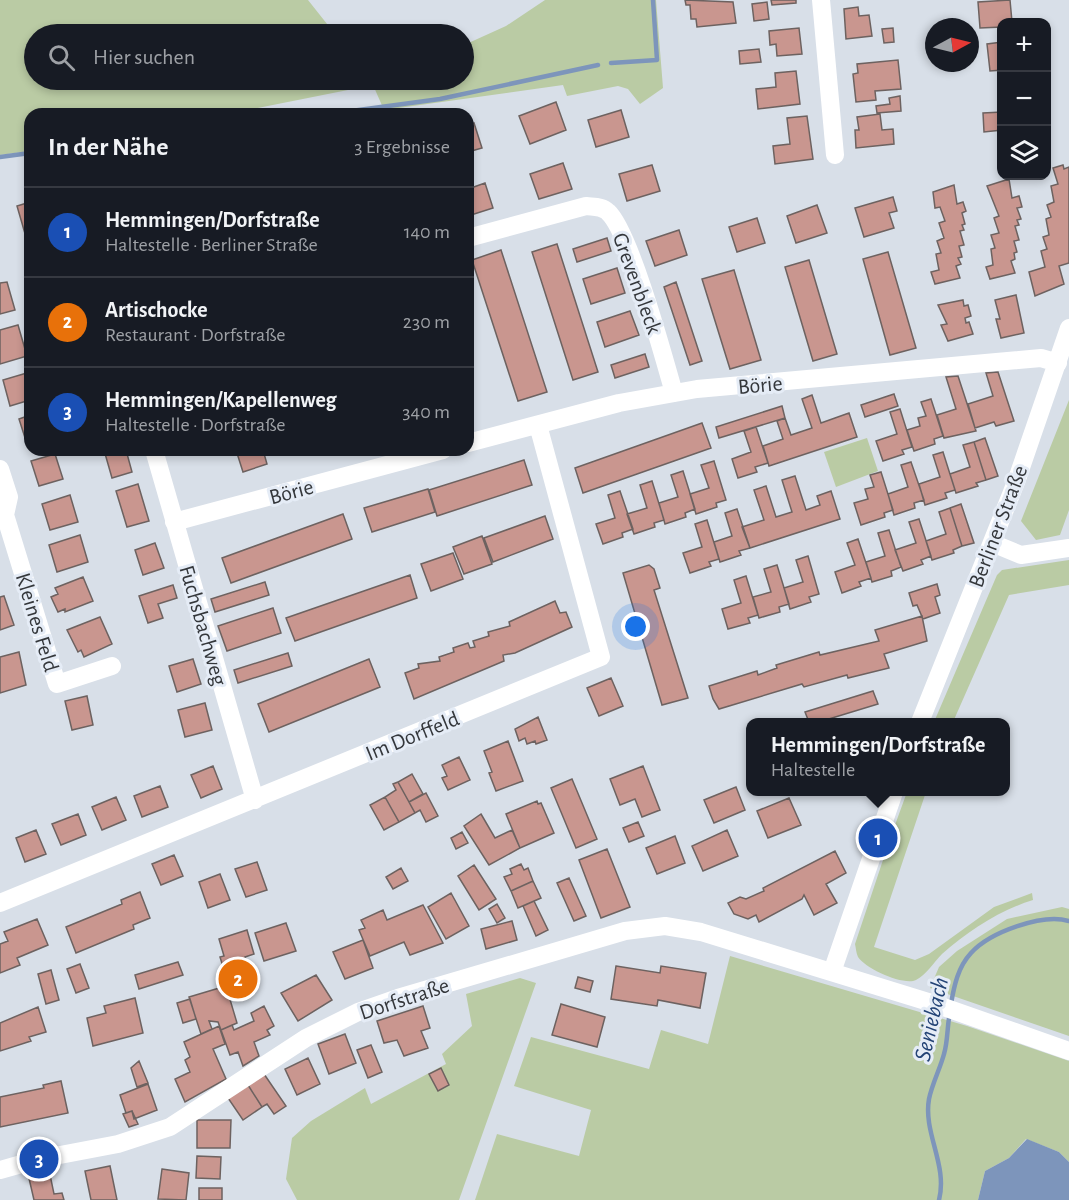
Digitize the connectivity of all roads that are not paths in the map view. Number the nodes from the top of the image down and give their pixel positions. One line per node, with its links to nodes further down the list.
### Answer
1 (821, 0): 2 (street)
2 (835, 154)
3 (474, 236): 6 (street, Grevenbleck)
4 (1069, 328): 5 (street, Berliner Straße)
5 (1058, 363): 6 (street, Börie); 13 (street, Berliner Straße)
6 (674, 393): 7 (street, Börie)
7 (538, 425): 8 (street, Börie); 18 (street, Im Dorffeld)
8 (474, 441)
9 (156, 456): 12 (street, Fuchsbachweg)
10 (421, 456): 12 (street, Börie)
11 (0, 469): 15 (street, Kleines Feld)
12 (174, 522): 18 (street, Fuchsbachweg)
13 (992, 543): 14 (street); 16 (street, Berliner Straße)
14 (1069, 548)
15 (112, 666)
16 (922, 718)
17 (893, 796): 20 (street)
18 (255, 800): 19 (street, Im Dorffeld)
19 (0, 903)
20 (832, 972): 21 (street, Dorfstraße); 22 (street, Dorfstraße)
21 (1069, 1051)
22 (0, 1170)

